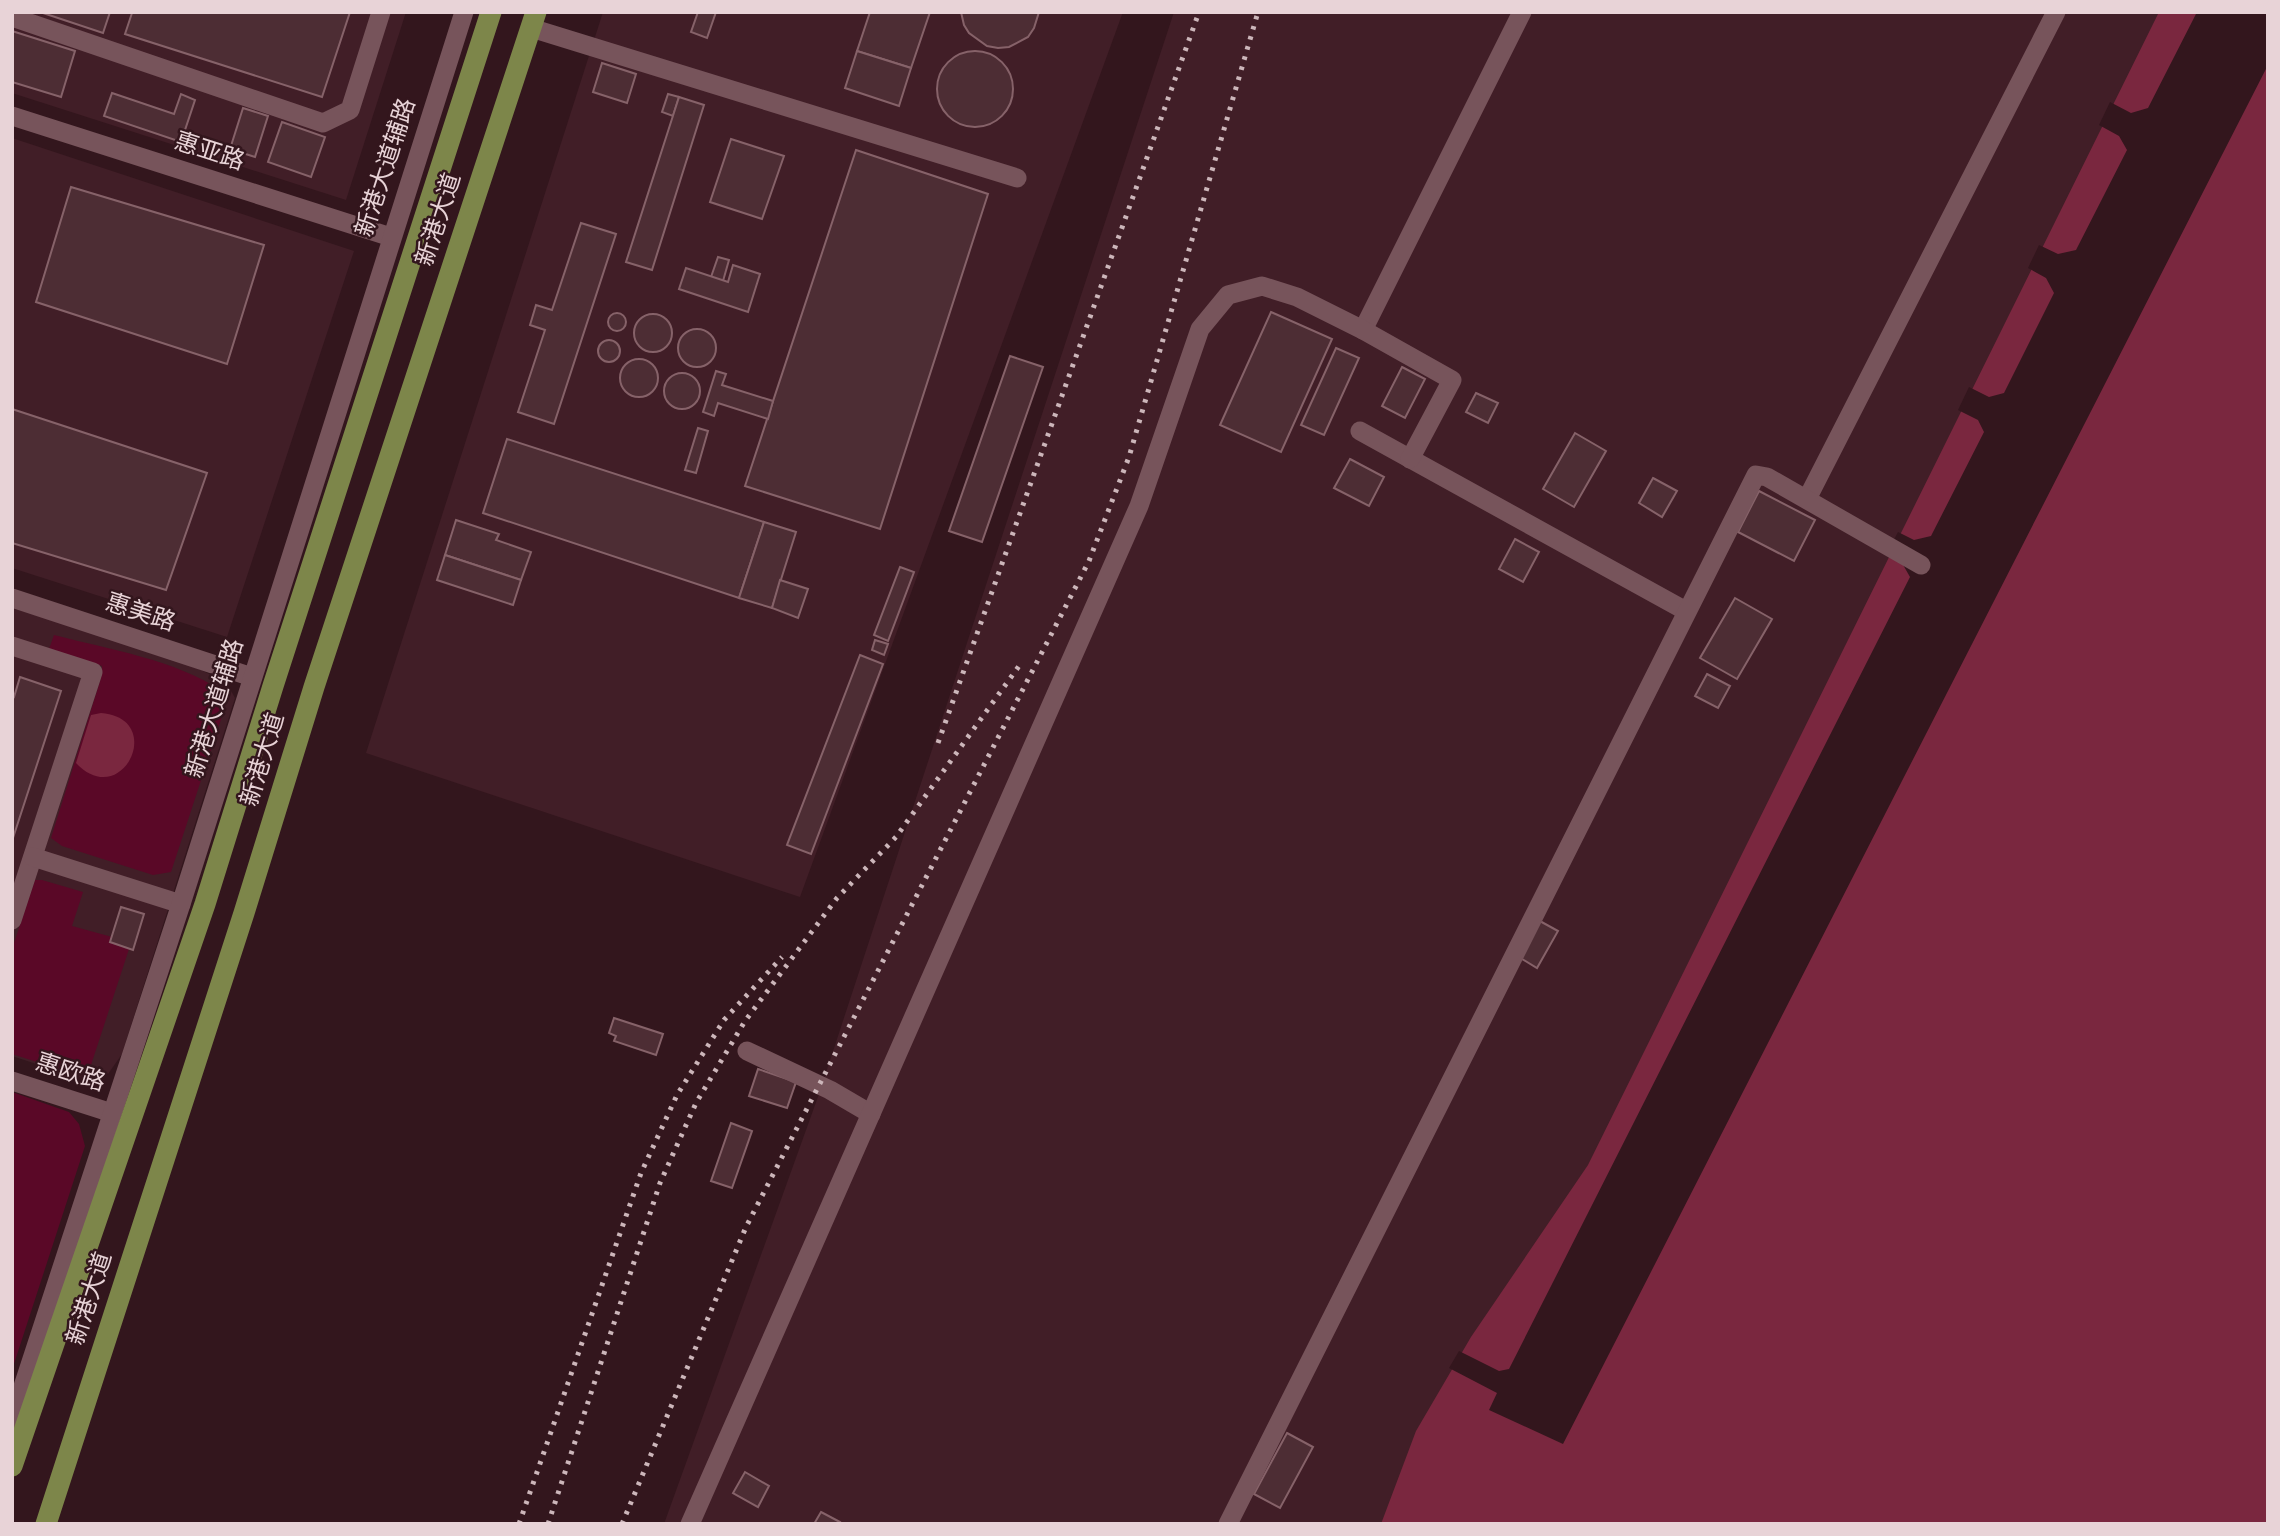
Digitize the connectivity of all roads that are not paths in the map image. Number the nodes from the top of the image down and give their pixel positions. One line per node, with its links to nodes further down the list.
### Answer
1 (381, 12): 6 (street)
2 (464, 12): 10 (street, 新港大道辅路)
3 (491, 12): 28 (main road, 新港大道)
4 (1522, 12): 11 (street)
5 (2056, 12): 14 (street)
6 (12, 17)
7 (533, 20): 9 (street); 29 (main road, 新港大道)
8 (12, 116): 10 (street, 惠亚路)
9 (1017, 178)
10 (391, 237): 19 (street, 新港大道辅路)
11 (1363, 330): 13 (street); 26 (street)
12 (1360, 431): 13 (street)
13 (1410, 458): 17 (street)
14 (1807, 499): 15 (street); 17 (street)
15 (1922, 565)
16 (12, 598): 19 (street, 惠美路)
17 (1686, 611): 31 (street)
18 (12, 646): 20 (street)
19 (252, 677): 21 (street, 新港大道辅路)
20 (33, 857): 21 (street); 22 (street)
21 (181, 904): 25 (street, 新港大道辅路)
22 (12, 920)
23 (747, 1051): 26 (street)
24 (12, 1081): 25 (street, 惠欧路)
25 (112, 1113): 27 (street, 新港大道辅路)
26 (871, 1114): 30 (street)
27 (12, 1420)
28 (12, 1466)
29 (46, 1524)
30 (690, 1524)
31 (1228, 1524)

